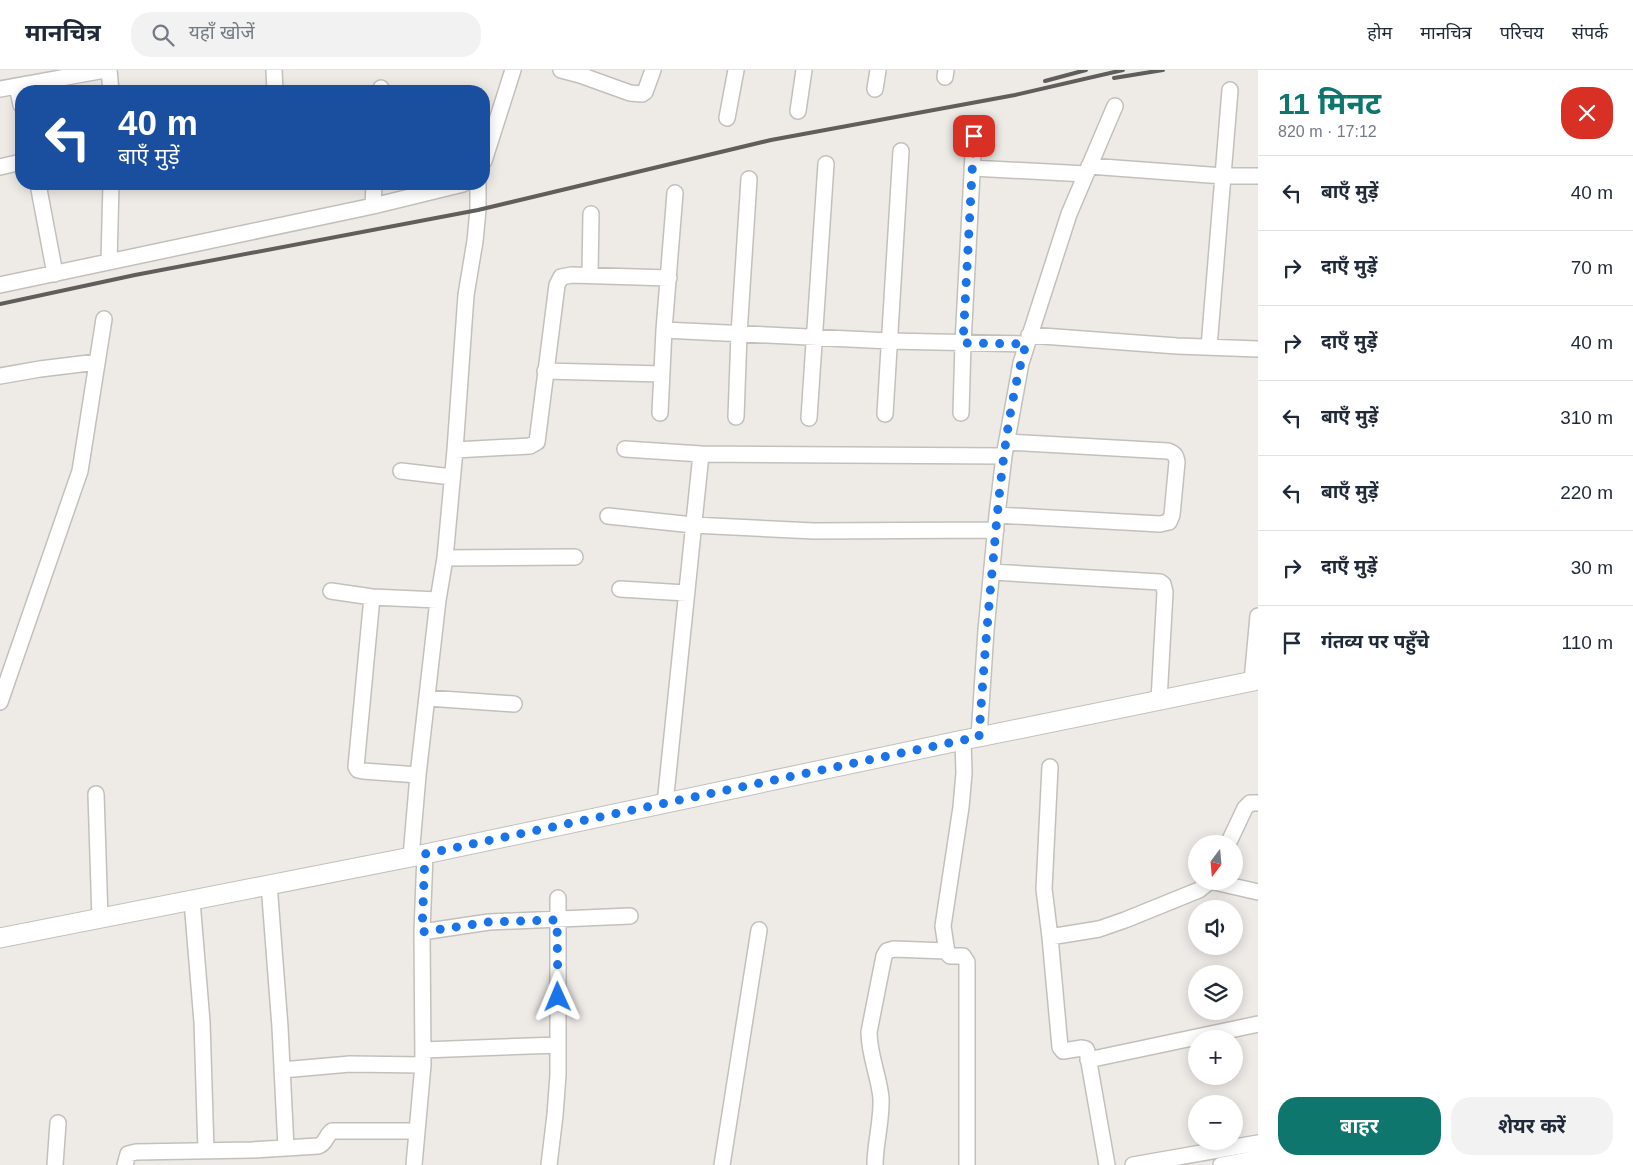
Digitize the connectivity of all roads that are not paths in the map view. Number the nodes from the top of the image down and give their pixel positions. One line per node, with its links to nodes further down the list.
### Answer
1 (105, 70): 11 (street)
2 (109, 70): 12 (street)
3 (274, 70): 13 (street)
4 (513, 70): 22 (street)
5 (561, 70): 10 (street)
6 (653, 70): 10 (street)
7 (736, 70): 20 (street)
8 (804, 70): 19 (street)
9 (878, 70): 16 (street)
10 (581, 72)
11 (22, 85)
12 (110, 85)
13 (275, 85)
14 (15, 86): 15 (street)
15 (0, 89)
16 (875, 89)
17 (1230, 90): 29 (street)
18 (1115, 106): 28 (street)
19 (798, 111)
20 (727, 118)
21 (974, 136): 27 (street)
22 (490, 142)
23 (901, 151): 50 (street)
24 (15, 163): 26 (street)
25 (826, 164): 48 (street)
26 (0, 167)
27 (972, 168): 28 (street); 51 (street)
28 (1088, 170): 29 (street); 49 (street)
29 (1223, 176): 30 (street); 52 (street)
30 (1258, 176)
31 (750, 179): 47 (street)
32 (39, 190): 41 (street)
33 (111, 190): 40 (street)
34 (374, 190): 38 (street)
35 (438, 190): 38 (street)
36 (478, 190): 65 (street)
37 (675, 193): 43 (street)
38 (373, 206): 40 (street)
39 (591, 214): 42 (street)
40 (109, 262): 41 (street)
41 (54, 274): 44 (street)
42 (590, 275): 43 (street); 55 (street)
43 (668, 278): 46 (street)
44 (0, 285)
45 (104, 319): 54 (street)
46 (664, 330): 47 (street); 56 (street)
47 (739, 334): 48 (street); 61 (street)
48 (814, 338): 50 (street); 62 (street)
49 (1028, 340): 51 (street); 52 (street); 64 (street)
50 (890, 341): 51 (street); 60 (street)
51 (963, 343): 59 (street)
52 (1209, 347): 53 (street)
53 (1258, 349)
54 (98, 362): 57 (street); 85 (street)
55 (545, 371): 56 (street); 65 (street)
56 (662, 374): 58 (street)
57 (0, 376)
58 (660, 413)
59 (961, 413)
60 (885, 414)
61 (736, 417)
62 (809, 418)
63 (625, 449): 66 (street)
64 (1006, 449): 66 (street); 69 (street); 69 (street)
65 (455, 450): 68 (street)
66 (701, 454): 71 (street)
67 (401, 471): 68 (street)
68 (452, 478): 74 (street)
69 (997, 515): 72 (street)
70 (608, 516): 71 (street)
71 (693, 525): 72 (street); 78 (street)
72 (996, 530): 75 (street)
73 (575, 557): 74 (street)
74 (445, 558): 80 (street)
75 (992, 572): 84 (street); 87 (street)
76 (620, 589): 78 (street)
77 (331, 592): 79 (street)
78 (686, 593): 92 (street)
79 (372, 597): 80 (street); 89 (street)
80 (438, 600): 83 (street)
81 (1258, 616): 82 (street)
82 (1255, 681): 84 (main road)
83 (427, 698): 86 (street); 89 (street)
84 (1158, 700): 87 (main road)
85 (0, 702)
86 (514, 704)
87 (971, 738): 92 (main road); 108 (street)
88 (1050, 767): 106 (street)
89 (418, 775): 94 (street)
90 (96, 794): 102 (street)
91 (1258, 803): 93 (street)
92 (665, 804): 94 (main road)
93 (1232, 835)
94 (418, 856): 95 (main road); 105 (street)
95 (269, 884): 100 (main road); 114 (street)
96 (1243, 889): 98 (street)
97 (1199, 890): 106 (street)
98 (1258, 892)
99 (558, 898): 103 (street)
100 (192, 901): 102 (main road); 119 (street)
101 (630, 916): 103 (street)
102 (100, 919): 107 (main road)
103 (557, 920): 105 (street); 110 (street)
104 (759, 930): 126 (street)
105 (422, 932): 111 (street)
106 (1050, 937): 112 (street)
107 (0, 938)
108 (946, 951): 127 (street); 128 (street)
109 (1258, 1024): 112 (street)
110 (558, 1045): 111 (street); 125 (street)
111 (423, 1050): 113 (street)
112 (1088, 1060): 129 (street)
113 (423, 1065): 114 (street); 116 (street)
114 (282, 1070): 118 (street)
115 (58, 1123): 122 (street)
116 (417, 1132): 118 (street); 124 (street)
117 (1258, 1143): 130 (street)
118 (286, 1148): 120 (street)
119 (206, 1151): 120 (street); 123 (street)
120 (251, 1158)
121 (1258, 1158): 131 (street)
122 (55, 1165)
123 (125, 1165)
124 (414, 1165)
125 (549, 1165)
126 (722, 1165)
127 (875, 1165)
128 (967, 1165)
129 (1107, 1165)
130 (1133, 1165)
131 (1221, 1165)

